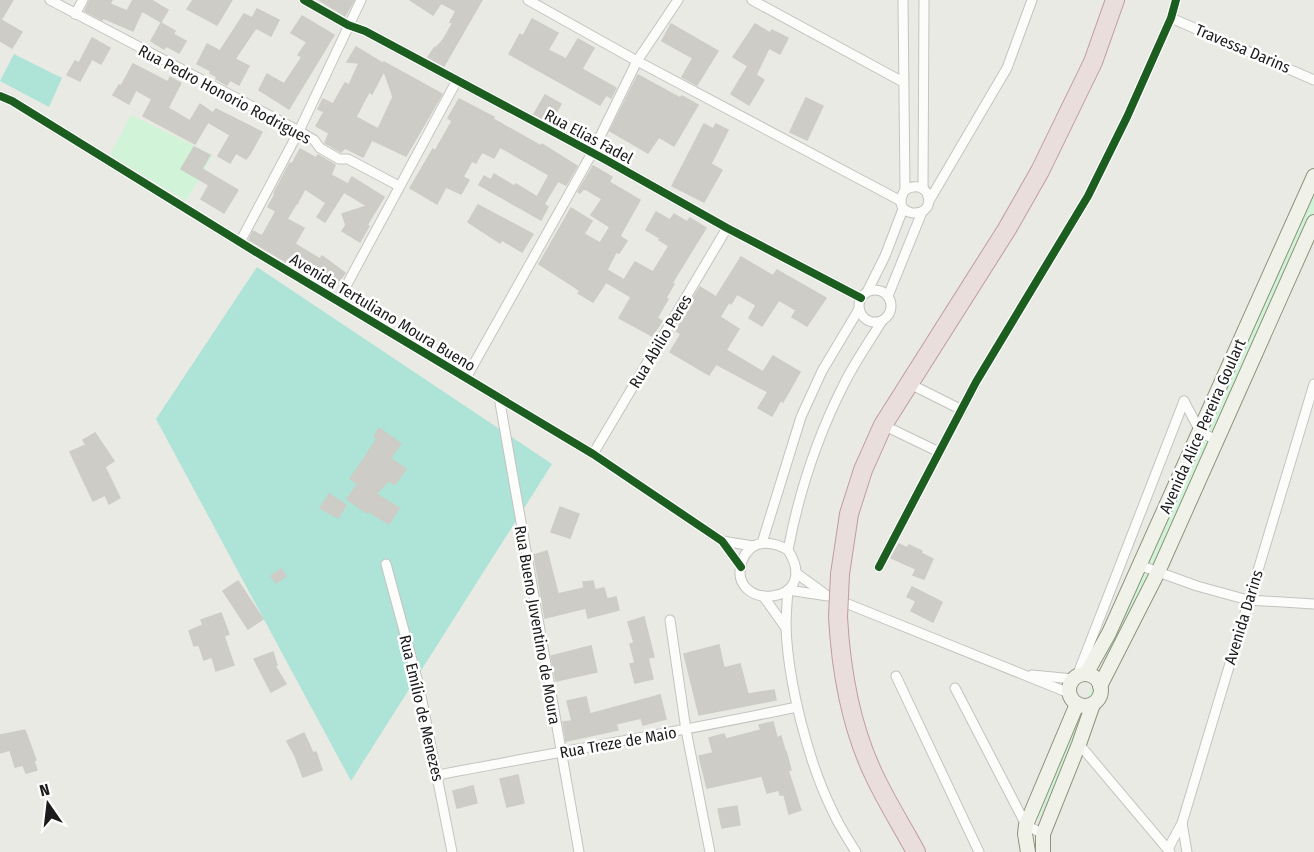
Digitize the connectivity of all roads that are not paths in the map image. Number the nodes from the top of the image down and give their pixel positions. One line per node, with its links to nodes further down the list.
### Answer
1 (50, 0): 13 (street, Rua Pedro Honorio Rodrigues)
2 (83, 0): 13 (street)
3 (304, 0): 15 (street, Rua Elias Fadel)
4 (361, 0): 15 (street)
5 (528, 0): 16 (street)
6 (678, 0): 16 (street)
7 (752, 0): 19 (street)
8 (903, 0): 19 (street)
9 (924, 0): 25 (street)
10 (1032, 0): 27 (street)
11 (1115, 0): 40 (highway)
12 (1176, 0): 14 (street)
13 (75, 14): 21 (street, Rua Pedro Honorio Rodrigues)
14 (1171, 18): 17 (street, Travessa Darins); 43 (street)
15 (348, 25): 18 (street, Rua Elias Fadel); 21 (street)
16 (636, 61): 22 (street); 28 (street)
17 (1314, 80)
18 (456, 82): 22 (street, Rua Elias Fadel); 24 (street)
19 (903, 82): 26 (street)
20 (0, 96): 32 (street, Avenida Tertuliano Moura Bueno)
21 (299, 132): 24 (street, Rua Pedro Honorio Rodrigues); 32 (street)
22 (592, 153): 31 (street, Rua Elias Fadel); 39 (street)
23 (1314, 176): 45 (street, Avenida Alice Pereira Goulart)
24 (399, 186): 36 (street)
25 (923, 189): 26 (street); 27 (street)
26 (905, 190): 28 (street)
27 (929, 201): 29 (street)
28 (902, 205): 29 (street); 33 (street)
29 (922, 212): 34 (street)
30 (1314, 222): 46 (street, Avenida Alice Pereira Goulart)
31 (727, 228): 35 (street, Rua Elias Fadel); 48 (street, Rua Abilio Peres)
32 (240, 242): 36 (street, Avenida Tertuliano Moura Bueno)
33 (868, 290): 34 (street); 35 (street)
34 (888, 296): 38 (street)
35 (861, 298): 37 (street)
36 (338, 301): 39 (street, Avenida Tertuliano Moura Bueno)
37 (859, 309): 38 (street); 50 (street)
38 (882, 321): 51 (street)
39 (466, 378): 42 (street, Avenida Tertuliano Moura Bueno)
40 (908, 383): 43 (street); 44 (highway)
41 (1314, 384): 61 (street, Avenida Darins)
42 (499, 397): 48 (street, Avenida Tertuliano Moura Bueno); 75 (street, Rua Bueno Juventino de Moura)
43 (962, 410): 47 (street)
44 (883, 425): 47 (street); 85 (highway, bridge)
45 (1200, 431): 46 (street); 53 (street, Avenida Alice Pereira Goulart); 67 (street)
46 (1217, 441): 56 (street, Avenida Alice Pereira Goulart)
47 (939, 452): 55 (street)
48 (593, 454): 49 (street, Avenida Tertuliano Moura Bueno)
49 (722, 541): 50 (street, Avenida Tertuliano Moura Bueno); 54 (street, Avenida Tertuliano Moura Bueno)
50 (758, 545): 51 (street); 54 (street)
51 (788, 550): 57 (street)
52 (386, 564): 76 (street, Rua Emílio de Menezes)
53 (1139, 565): 56 (street); 67 (street, Avenida Alice Pereira Goulart)
54 (741, 567): 59 (street)
55 (879, 567)
56 (1158, 572): 61 (street); 68 (street, Avenida Alice Pereira Goulart)
57 (796, 573): 58 (street); 60 (street)
58 (788, 590): 59 (street); 60 (street); 64 (street)
59 (763, 596): 64 (street)
60 (828, 596): 65 (street)
61 (1248, 600): 62 (street); 77 (street, Avenida Darins)
62 (1314, 604)
63 (670, 620): 73 (street)
64 (786, 628): 72 (street)
65 (1024, 674): 67 (street); 70 (street)
66 (896, 676): 86 (street)
67 (1079, 676): 68 (street); 70 (street)
68 (1100, 686): 71 (street)
69 (955, 688): 78 (street)
70 (1073, 698): 71 (street); 78 (street)
71 (1093, 704): 74 (street)
72 (797, 707): 73 (street, Rua Treze de Maio); 84 (street)
73 (686, 730): 75 (street, Rua Treze de Maio); 83 (street)
74 (1078, 744): 79 (street); 80 (street)
75 (560, 751): 76 (street, Rua Treze de Maio); 82 (street, Rua Bueno Juventino de Moura)
76 (438, 775): 81 (street, Rua Emílio de Menezes)
77 (1182, 823): 80 (street, Avenida Darins); 89 (street)
78 (1026, 825): 79 (street); 87 (street)
79 (1042, 834): 88 (street)
80 (1169, 850)
81 (452, 852)
82 (579, 852)
83 (710, 852)
84 (856, 852)
85 (916, 852)
86 (979, 852)
87 (1028, 852)
88 (1042, 852)
89 (1187, 852)

